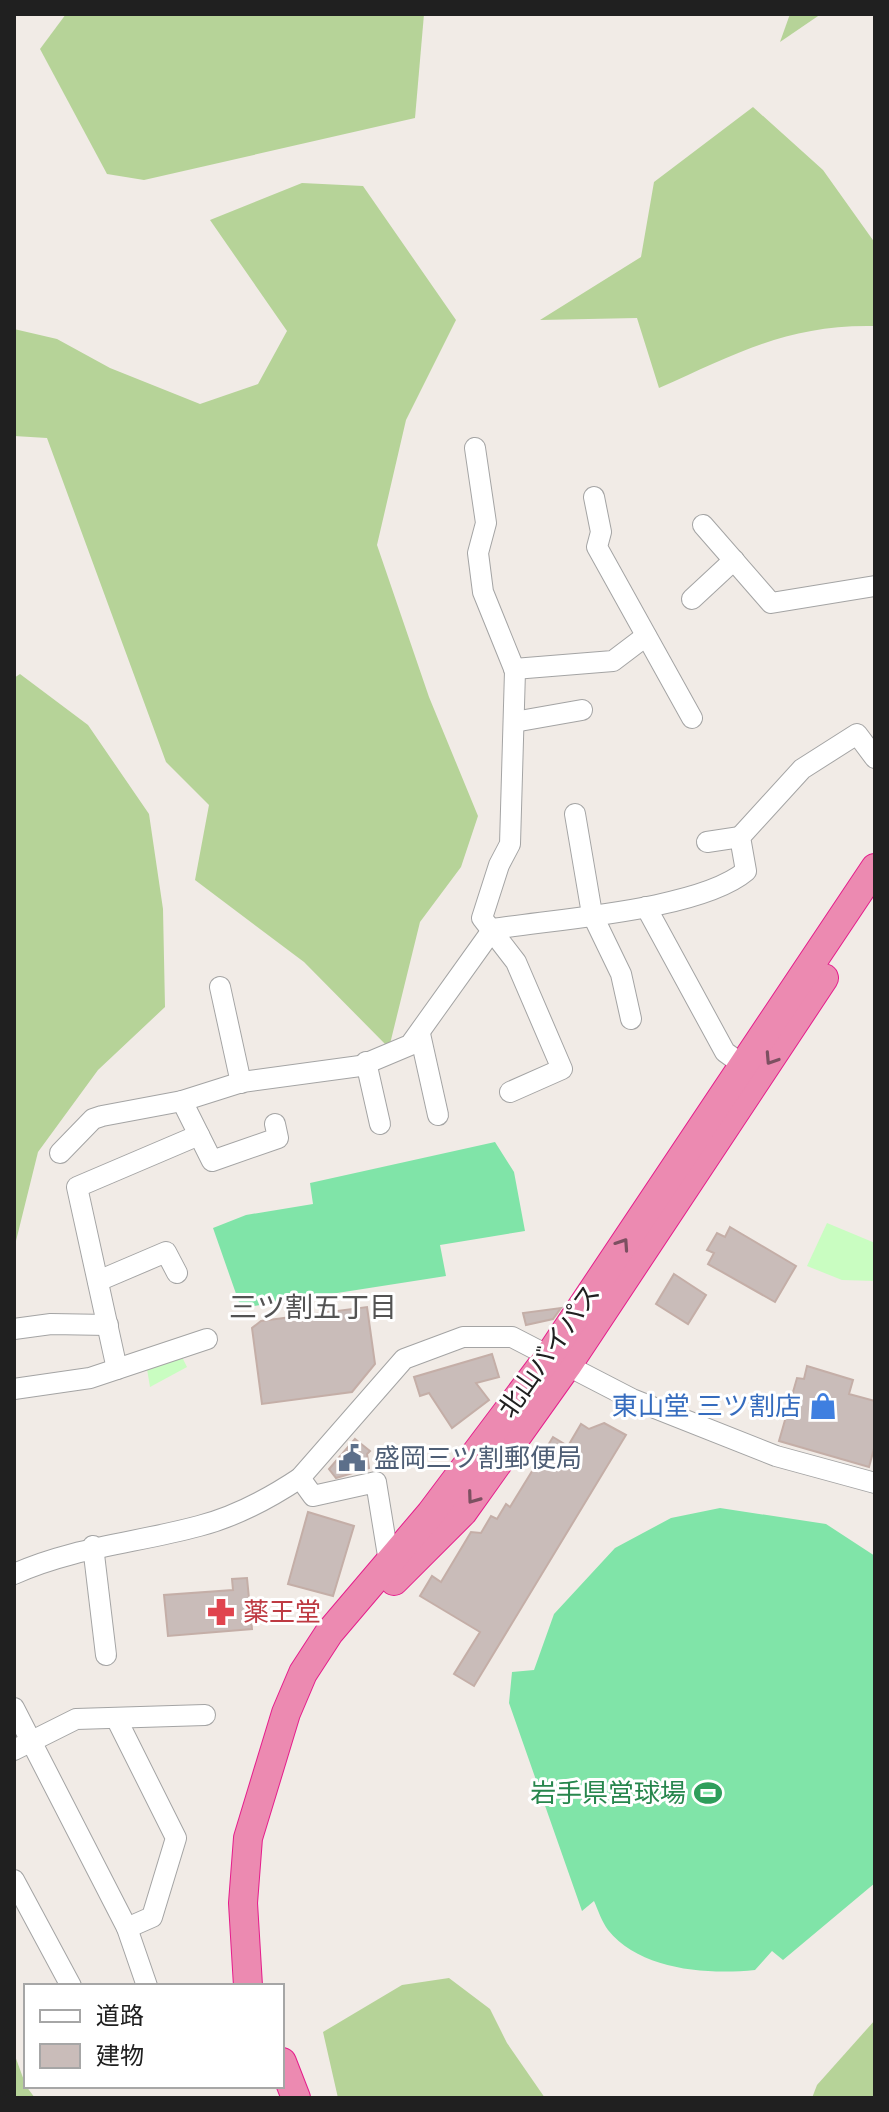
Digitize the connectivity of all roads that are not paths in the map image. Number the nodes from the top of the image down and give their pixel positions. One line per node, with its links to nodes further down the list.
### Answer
1 (475, 448): 8 (street)
2 (594, 497): 7 (street)
3 (703, 525): 4 (street)
4 (734, 560): 5 (street); 6 (street)
5 (875, 586)
6 (692, 599)
7 (646, 636): 8 (street); 10 (street)
8 (514, 669): 11 (street)
9 (582, 710): 11 (street)
10 (692, 718)
11 (514, 722): 20 (street)
12 (875, 758): 14 (street)
13 (575, 814): 19 (street)
14 (740, 837): 15 (street); 18 (street)
15 (707, 842)
16 (875, 868): 25 (highway, 北山バイパス)
17 (875, 900): 39 (highway, 北山バイパス, one-way to 39)
18 (646, 907): 19 (street); 25 (street)
19 (592, 914): 20 (street); 22 (street)
20 (491, 932): 23 (street); 27 (street)
21 (220, 987): 26 (street)
22 (631, 1019)
23 (420, 1034): 24 (street); 29 (street)
24 (366, 1062): 26 (street); 31 (street)
25 (743, 1065): 39 (highway, 北山バイパス, one-way to 25)
26 (241, 1083): 28 (street)
27 (510, 1092)
28 (182, 1101): 32 (street); 33 (street)
29 (438, 1115)
30 (275, 1124): 32 (street)
31 (380, 1124)
32 (199, 1135): 35 (street)
33 (60, 1153)
34 (177, 1273): 35 (street)
35 (98, 1281): 36 (street)
36 (108, 1325): 37 (street); 40 (street)
37 (14, 1329)
38 (207, 1339): 40 (street)
39 (558, 1361): 42 (street); 43 (street); 45 (highway, 北山バイパス); 57 (highway, 北山バイパス, one-way to 57)
40 (117, 1369): 41 (street)
41 (14, 1389)
42 (300, 1478): 44 (street); 45 (street)
43 (875, 1483)
44 (93, 1546): 46 (street); 47 (street)
45 (389, 1562): 56 (highway, 北山バイパス)
46 (14, 1574)
47 (106, 1655)
48 (14, 1708): 51 (street)
49 (205, 1715): 50 (street)
50 (116, 1718): 51 (street); 53 (street)
51 (22, 1745): 53 (street)
52 (14, 1880): 54 (street)
53 (127, 1928): 55 (street)
54 (70, 1984)
55 (146, 1984)
56 (248, 1984)
57 (265, 1984)
58 (284, 2067): 59 (highway)
59 (296, 2098)

